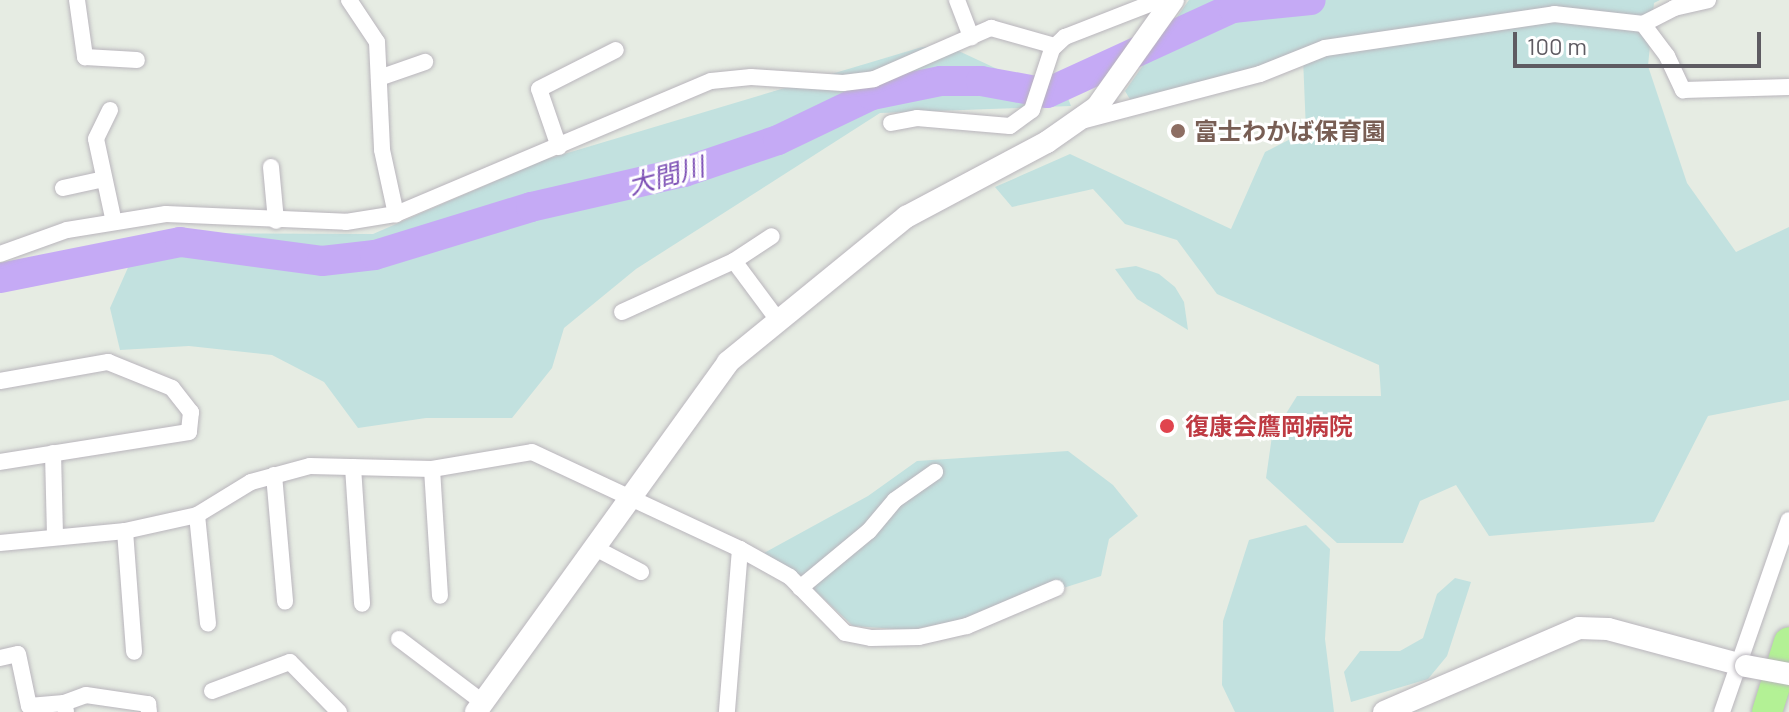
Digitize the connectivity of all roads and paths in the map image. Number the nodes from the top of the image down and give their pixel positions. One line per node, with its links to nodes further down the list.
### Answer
1 (77, 0): 10 (street)
2 (349, 0): 12 (street)
3 (957, 0): 7 (street)
4 (1708, 0): 6 (street)
5 (1165, 5): 8 (street); 16 (street)
6 (1643, 24): 13 (street); 16 (street)
7 (971, 37): 8 (street); 17 (street)
8 (1055, 46): 15 (street)
9 (616, 50): 17 (street)
10 (137, 60)
11 (425, 62): 12 (street)
12 (379, 78): 21 (street)
13 (1789, 87)
14 (110, 110): 19 (street)
15 (891, 123)
16 (1075, 123): 28 (street)
17 (559, 147): 21 (street)
18 (271, 167): 22 (street)
19 (104, 179): 20 (street); 23 (street)
20 (63, 188)
21 (396, 214): 22 (street)
22 (276, 221): 23 (street)
23 (114, 222): 25 (street)
24 (772, 236): 26 (street)
25 (0, 254)
26 (734, 261): 27 (street); 28 (street)
27 (622, 312)
28 (777, 319): 36 (street)
29 (0, 381): 30 (street)
30 (53, 453): 31 (street); 40 (street)
31 (0, 462)
32 (353, 467): 33 (street); 35 (street); 49 (street)
33 (432, 469): 36 (street); 47 (street)
34 (935, 472): 45 (street)
35 (274, 475): 37 (street); 48 (street)
36 (630, 498): 42 (street); 43 (street)
37 (197, 515): 39 (street); 50 (street)
38 (1789, 520): 55 (street)
39 (125, 531): 40 (street); 53 (street)
40 (55, 536): 41 (street)
41 (0, 543)
42 (595, 548): 44 (street); 59 (street)
43 (740, 549): 45 (street); 62 (street)
44 (641, 572)
45 (800, 588): 46 (street)
46 (1056, 588)
47 (440, 596)
48 (285, 602)
49 (362, 604)
50 (208, 623)
51 (399, 639): 59 (street)
52 (1789, 642): 65 (highway)
53 (134, 652)
54 (0, 658): 58 (street)
55 (1741, 666): 56 (street, bridge); 63 (street); 64 (street)
56 (1789, 674)
57 (212, 691): 60 (street)
58 (65, 707): 61 (street)
59 (478, 707)
60 (328, 709)
61 (149, 712)
62 (727, 712)
63 (1384, 712)
64 (1722, 712)
65 (1767, 712)

